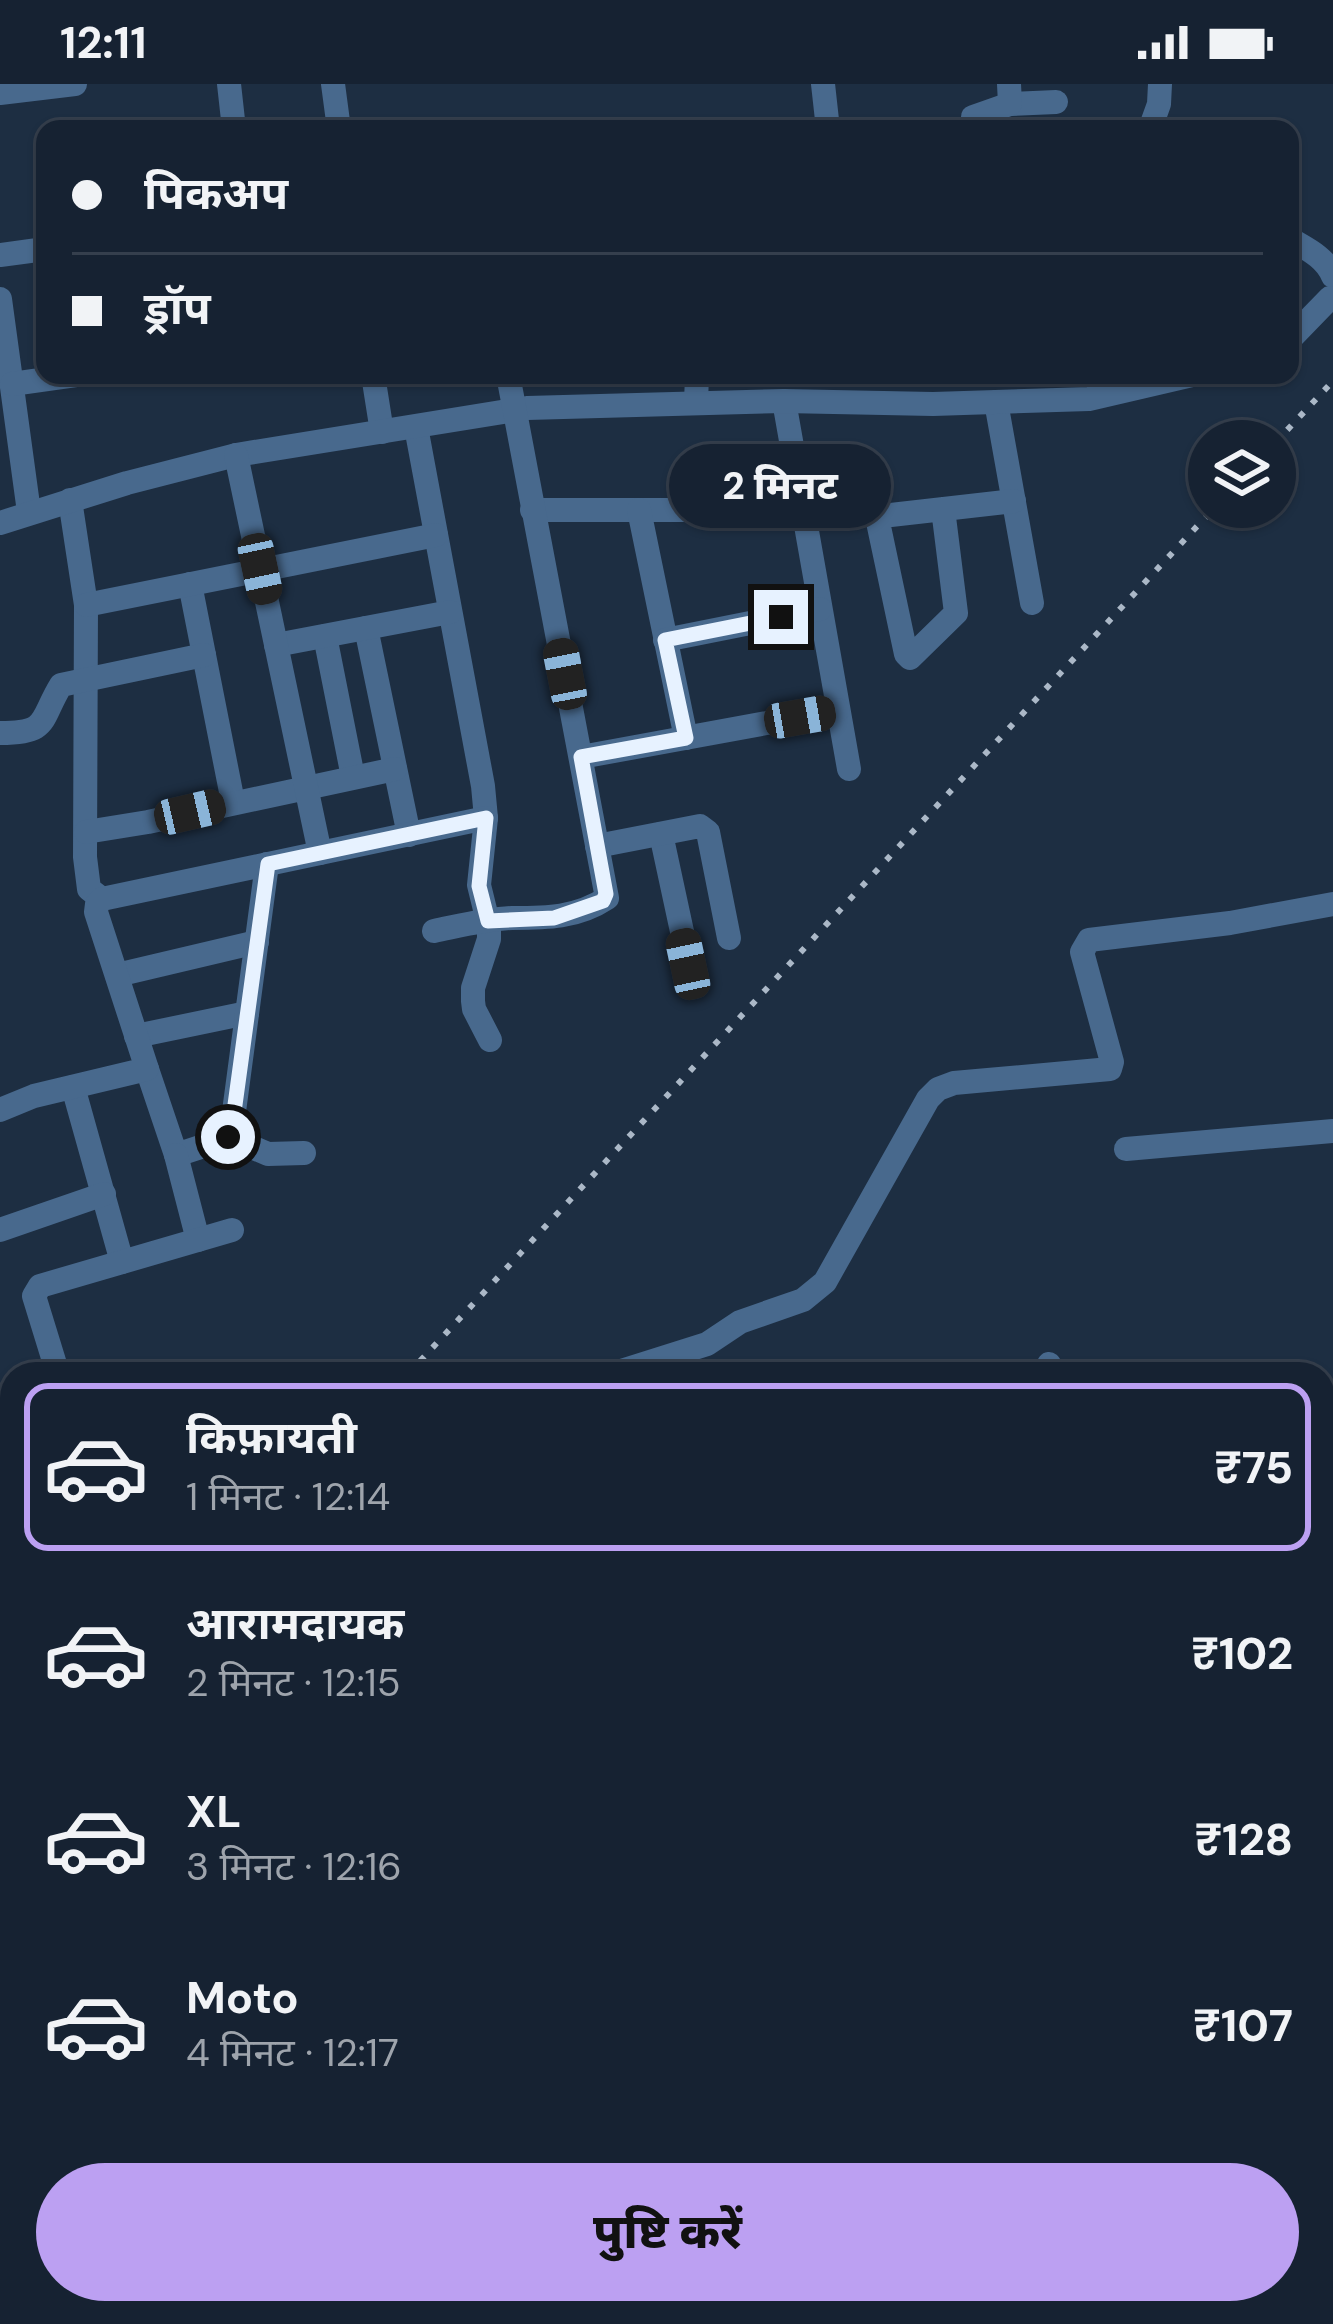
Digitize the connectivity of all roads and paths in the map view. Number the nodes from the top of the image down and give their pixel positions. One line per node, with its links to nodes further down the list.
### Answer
1 (75, 84): 6 (street)
2 (229, 84): 9 (street)
3 (333, 84): 10 (street)
4 (823, 84): 11 (street)
5 (1160, 84): 13 (street)
6 (0, 93)
7 (1010, 94): 8 (street); 12 (street)
8 (1056, 102)
9 (233, 120)
10 (339, 120)
11 (827, 120)
12 (973, 120)
13 (1153, 120)
14 (1299, 244): 17 (street)
15 (36, 250): 16 (street)
16 (0, 255)
17 (1332, 284): 19 (street)
18 (0, 299): 27 (street)
19 (1299, 327)
20 (36, 381): 27 (street)
21 (374, 384): 35 (street)
22 (509, 384): 33 (street)
23 (697, 384): 32 (street)
24 (830, 384): 30 (street)
25 (978, 384): 31 (street)
26 (1153, 384): 28 (street)
27 (12, 385): 43 (street)
28 (1044, 388): 31 (street)
29 (784, 401): 30 (street); 32 (street); 42 (street)
30 (830, 402): 31 (street)
31 (986, 402): 38 (street)
32 (696, 403): 33 (street)
33 (513, 410): 34 (street); 40 (street)
34 (416, 427): 35 (street); 45 (street)
35 (382, 432): 36 (street)
36 (236, 454): 37 (street); 46 (street)
37 (70, 500): 43 (street); 49 (street)
38 (1014, 501): 39 (street); 48 (street)
39 (943, 509): 39 (street)
40 (532, 510): 41 (street); 61 (street)
41 (639, 510): 42 (street); 54 (street)
42 (802, 510): 50 (street)
43 (29, 512): 44 (street)
44 (0, 523)
45 (436, 536): 46 (street); 51 (street)
46 (260, 569): 47 (street); 55 (street)
47 (190, 584): 49 (street); 56 (street)
48 (1032, 603)
49 (86, 605): 57 (street)
50 (820, 609): 54 (street); 58 (street)
51 (450, 612): 52 (street); 67 (street)
52 (366, 628): 53 (street); 62 (street)
53 (325, 636): 55 (street); 64 (street)
54 (665, 640): 60 (street)
55 (276, 645): 65 (street)
56 (203, 655): 57 (street); 66 (street)
57 (86, 680): 59 (street); 68 (street)
58 (838, 710): 60 (street); 63 (street)
59 (0, 733)
60 (686, 738): 61 (street)
61 (581, 757): 71 (street)
62 (395, 769): 64 (street); 70 (street)
63 (849, 769)
64 (353, 778): 65 (street)
65 (306, 787): 66 (street); 72 (street)
66 (233, 802): 68 (street)
67 (486, 818): 70 (street); 76 (street)
68 (86, 832): 74 (street)
69 (661, 834): 71 (street); 78 (street); 80 (street)
70 (410, 836): 72 (street)
71 (597, 846): 76 (street)
72 (320, 853): 73 (street)
73 (268, 864): 74 (street); 79 (street)
74 (102, 899): 81 (street)
75 (1333, 904): 99 (street)
76 (488, 921): 77 (street); 84 (street)
77 (434, 931)
78 (729, 938)
79 (257, 942): 81 (street); 82 (street)
80 (688, 964)
81 (117, 976): 83 (street)
82 (247, 1013): 83 (street); 89 (street)
83 (136, 1036): 85 (street)
84 (490, 1040)
85 (147, 1069): 86 (street); 92 (street)
86 (74, 1087): 87 (street); 93 (street)
87 (0, 1110)
88 (1333, 1131): 90 (street)
89 (228, 1137): 91 (street); 92 (street)
90 (1126, 1149)
91 (304, 1153)
92 (176, 1155): 96 (street)
93 (104, 1194): 94 (street); 97 (street)
94 (0, 1230)
95 (232, 1231): 96 (street)
96 (198, 1240): 97 (street)
97 (122, 1262): 98 (street)
98 (54, 1362)
99 (650, 1362)

